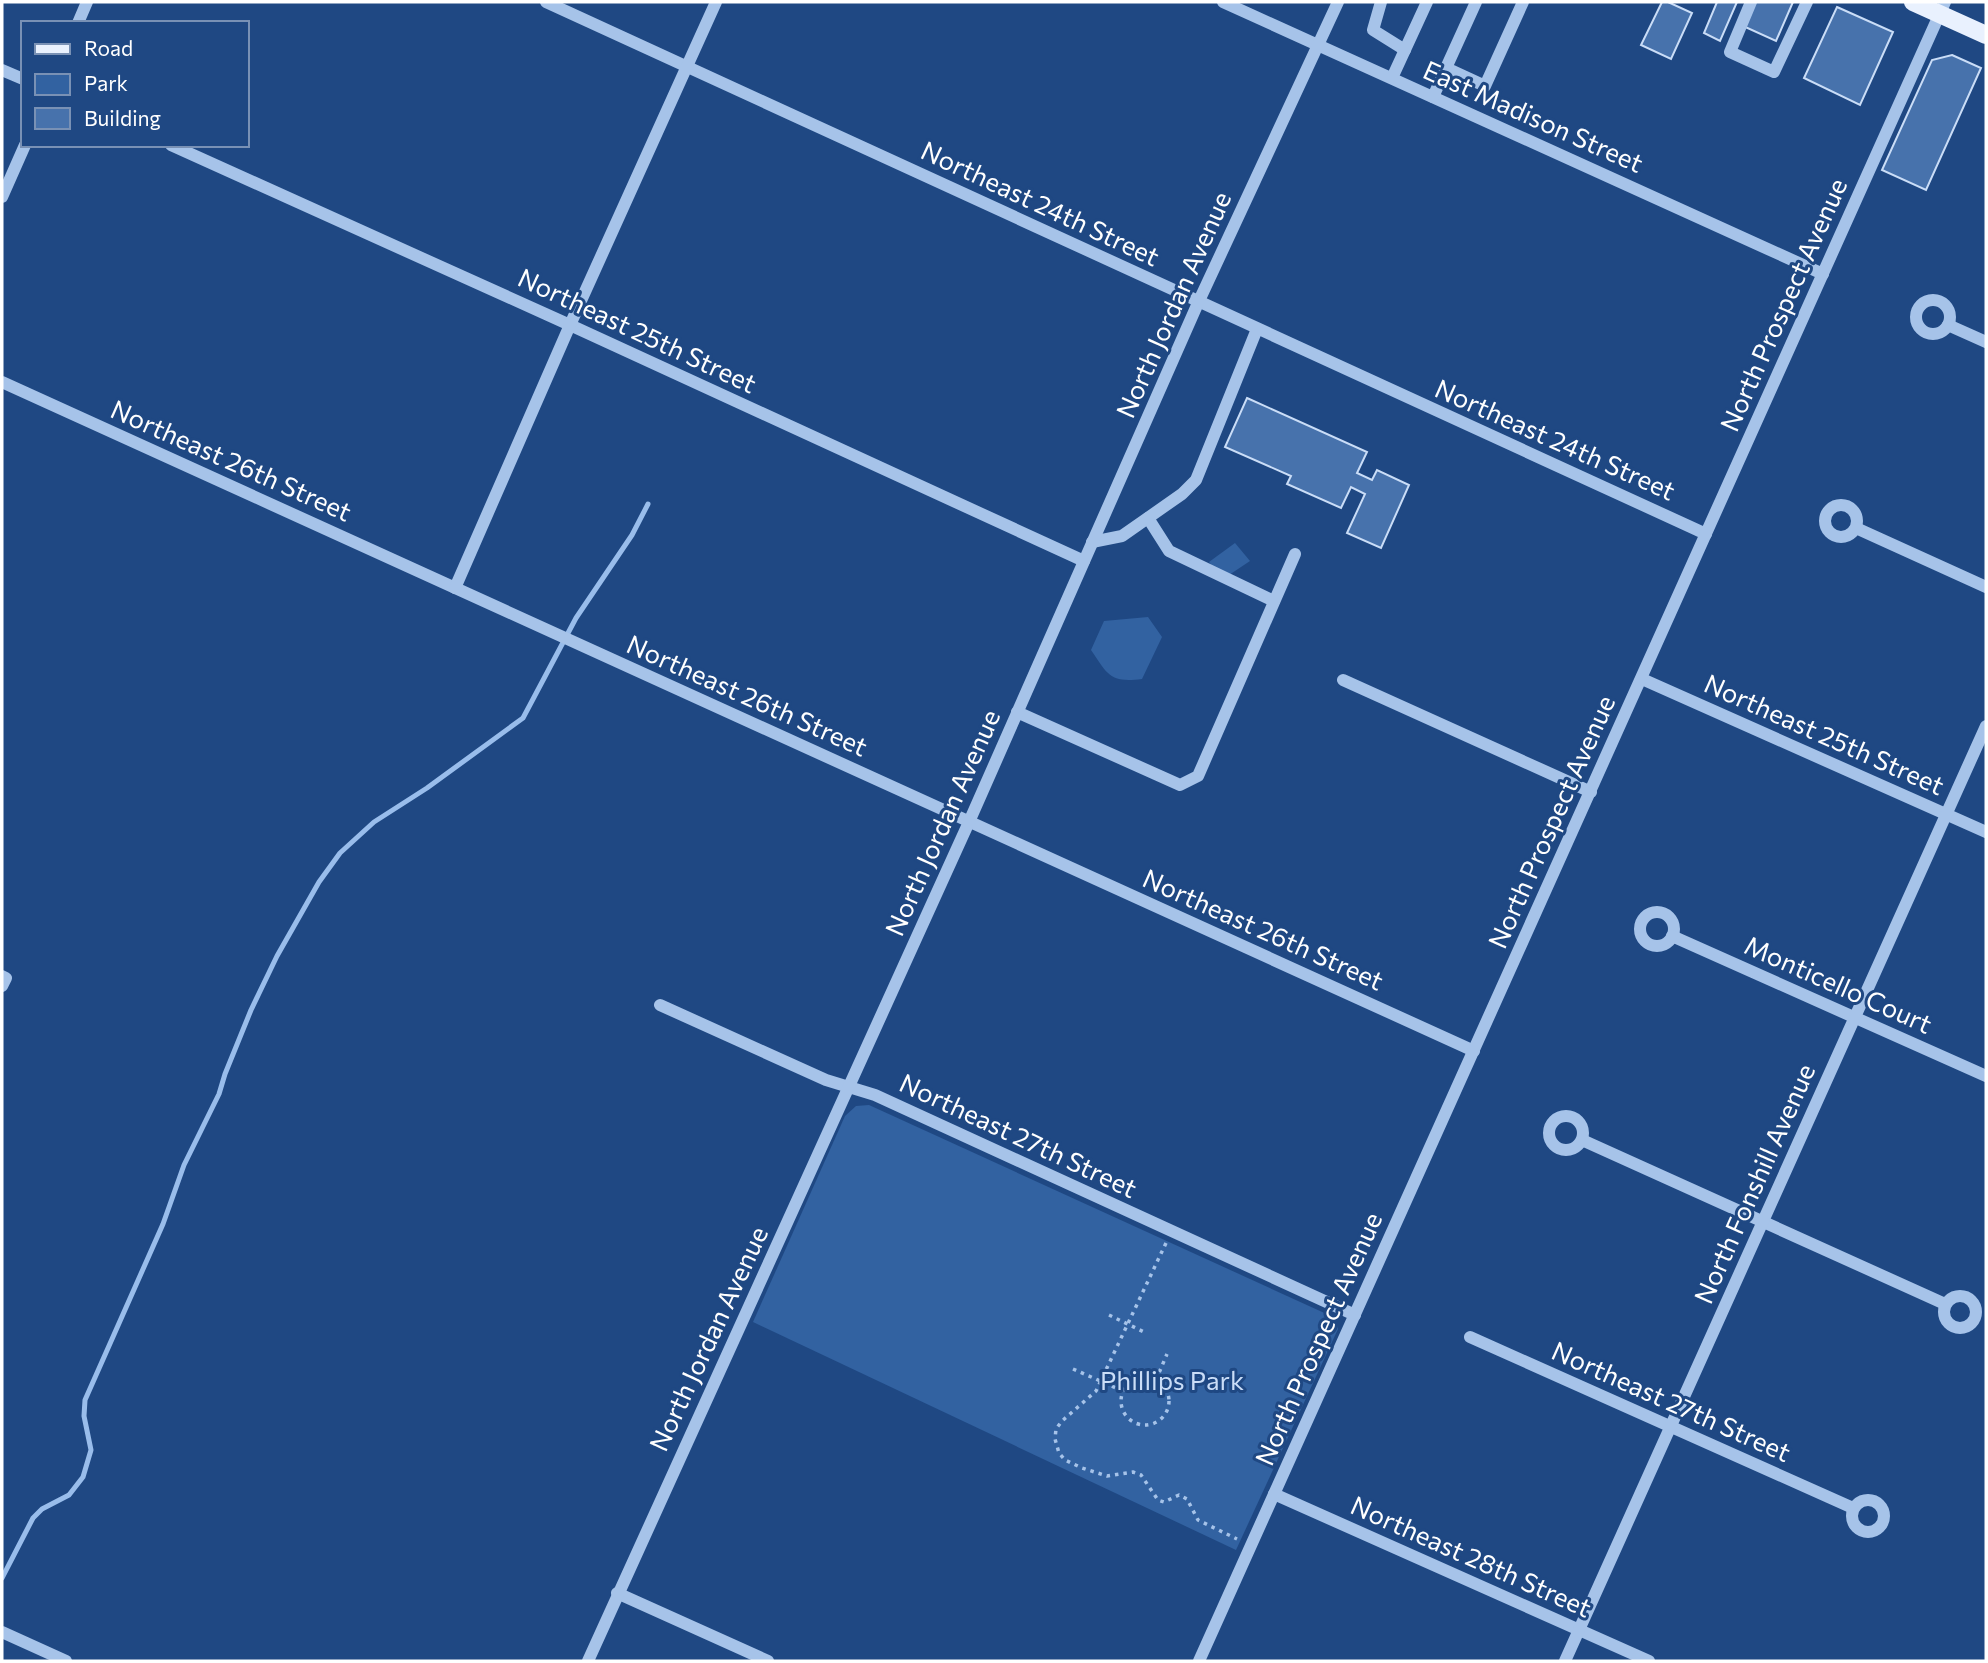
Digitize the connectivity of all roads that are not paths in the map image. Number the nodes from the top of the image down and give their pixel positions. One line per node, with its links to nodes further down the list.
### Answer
1 (87, 2): 14 (street)
2 (545, 2): 18 (street, Northeast 24th Street)
3 (716, 2): 18 (street)
4 (1223, 2): 16 (street, East Madison Street)
5 (1338, 2): 16 (street, North Jordan Avenue)
6 (1381, 2): 17 (street)
7 (1427, 2): 17 (street)
8 (1476, 2): 19 (street)
9 (1523, 2): 19 (street)
10 (1751, 2): 11 (street)
11 (1807, 2)
12 (1913, 2): 13 (main road)
13 (1942, 8): 15 (main road); 27 (street, North Prospect Avenue)
14 (79, 21)
15 (1986, 35)
16 (1318, 45): 22 (street, East Madison Street); 28 (street, North Jordan Avenue)
17 (1405, 50): 22 (street)
18 (688, 65): 28 (street, Northeast 24th Street); 29 (street)
19 (1446, 68): 23 (street)
20 (2, 70): 21 (street)
21 (21, 78)
22 (1392, 78): 23 (street, East Madison Street)
23 (1433, 97): 27 (street, East Madison Street)
24 (24, 147): 26 (street)
25 (175, 147): 29 (street, Northeast 25th Street)
26 (2, 197)
27 (1823, 274): 36 (street, North Prospect Avenue)
28 (1198, 303): 31 (street, Northeast 24th Street); 37 (street, North Jordan Avenue)
29 (570, 325): 39 (street, Northeast 25th Street); 41 (street)
30 (1948, 325): 32 (street)
31 (1256, 329): 34 (street); 36 (street, Northeast 24th Street)
32 (1986, 342)
33 (2, 382): 41 (street, Northeast 26th Street)
34 (1148, 518): 37 (street); 42 (street)
35 (1856, 528): 40 (street)
36 (1706, 534): 43 (street, North Prospect Avenue)
37 (1092, 542): 39 (street, North Jordan Avenue)
38 (1295, 554): 42 (street)
39 (1084, 561): 45 (street, North Jordan Avenue)
40 (1986, 587)
41 (455, 588): 49 (street, Northeast 26th Street)
42 (1274, 601): 45 (street)
43 (1643, 679): 47 (street, North Prospect Avenue); 48 (street, Northeast 25th Street)
44 (1343, 680): 47 (street)
45 (1017, 712): 49 (street, North Jordan Avenue)
46 (1986, 726): 48 (street, North Fonshill Avenue)
47 (1591, 792): 56 (street, North Prospect Avenue)
48 (1946, 814): 50 (street, Northeast 25th Street); 55 (street, North Fonshill Avenue)
49 (969, 821): 56 (street, Northeast 26th Street); 58 (street, North Jordan Avenue)
50 (1986, 832)
51 (1672, 936): 55 (street, Monticello Court)
52 (2, 976): 53 (street)
53 (2, 986)
54 (660, 1005): 58 (street, Northeast 27th Street)
55 (1855, 1018): 57 (street, Monticello Court); 60 (street, North Fonshill Avenue)
56 (1474, 1051): 62 (street, North Prospect Avenue)
57 (1986, 1076)
58 (849, 1087): 62 (street, Northeast 27th Street); 67 (street, North Jordan Avenue)
59 (1582, 1140): 60 (street)
60 (1763, 1222): 61 (street); 64 (street, North Fonshill Avenue)
61 (1945, 1304)
62 (1355, 1315): 65 (street, North Prospect Avenue)
63 (1470, 1337): 64 (street, Northeast 27th Street)
64 (1671, 1426): 66 (street, Northeast 27th Street); 68 (street, North Fonshill Avenue)
65 (1274, 1494): 68 (street, Northeast 28th Street); 73 (street, North Prospect Avenue)
66 (1853, 1508)
67 (617, 1593): 71 (street, North Jordan Avenue); 72 (street)
68 (1579, 1630): 74 (street, North Fonshill Avenue); 75 (street, Northeast 28th Street)
69 (2, 1632): 70 (street)
70 (66, 1661)
71 (587, 1661)
72 (768, 1661)
73 (1199, 1661)
74 (1565, 1661)
75 (1650, 1661)

